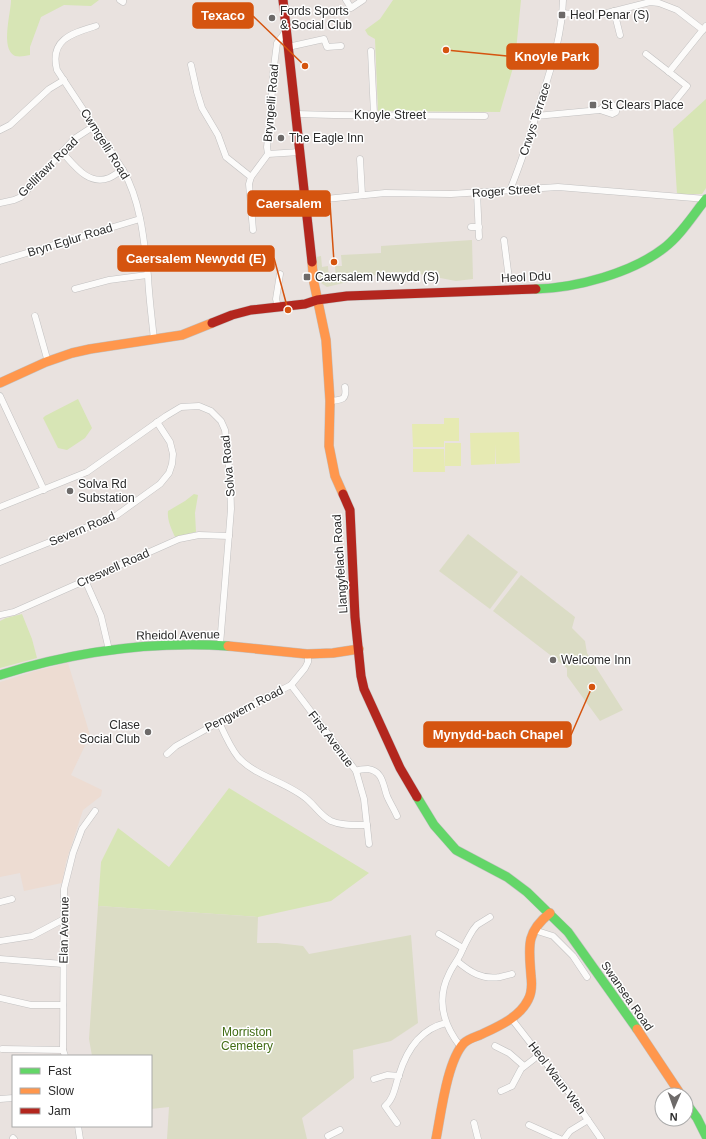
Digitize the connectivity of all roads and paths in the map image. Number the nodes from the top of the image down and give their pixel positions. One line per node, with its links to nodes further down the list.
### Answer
1 (283, 0): 9 (street, Llangyfelach Road)
2 (346, 0): 3 (street)
3 (363, 0)
4 (563, 0): 6 (street, Crwys Terrace)
5 (614, 12): 6 (street); 8 (street); 10 (street)
6 (562, 13): 23 (street, Crwys Terrace)
7 (96, 26): 17 (street, Cwmgelli Road)
8 (704, 28): 16 (street)
9 (286, 31): 12 (street, Llangyfelach Road); 28 (street, Bryngelli Road)
10 (620, 35)
11 (341, 46): 12 (street)
12 (288, 47): 20 (street, Llangyfelach Road)
13 (371, 51): 21 (street)
14 (646, 54): 16 (street)
15 (191, 65): 31 (street)
16 (669, 72): 18 (street)
17 (64, 80): 24 (street, Cwmgelli Road); 25 (street)
18 (674, 102)
19 (600, 110): 23 (street)
20 (296, 114): 21 (street, Knoyle Street); 27 (street, Llangyfelach Road)
21 (374, 114): 22 (street, Knoyle Street)
22 (485, 116)
23 (536, 116): 32 (street, Crwys Terrace)
24 (94, 126): 26 (street, Gellifawr Road); 30 (street, Cwmgelli Road)
25 (0, 130)
26 (62, 152): 30 (street); 37 (street, Gellifawr Road)
27 (300, 152): 28 (street); 36 (street, Llangyfelach Road)
28 (268, 154): 31 (street)
29 (360, 159): 34 (street)
30 (123, 170): 38 (street, Cwmgelli Road)
31 (251, 177): 41 (street)
32 (510, 190): 33 (street, Roger Street); 35 (street, Roger Street)
33 (477, 193): 34 (street, Roger Street); 40 (street)
34 (362, 195): 36 (street, Roger Street)
35 (706, 199): 49 (street, Heol Ddu)
36 (306, 201): 49 (street, Llangyfelach Road)
37 (0, 203)
38 (140, 219): 44 (street, Bryn Eglur Road); 46 (street, Cwmgelli Road)
39 (471, 227): 40 (street)
40 (479, 227): 42 (street)
41 (253, 230)
42 (479, 237)
43 (504, 240): 47 (street)
44 (0, 261)
45 (280, 274): 50 (street)
46 (147, 275): 48 (street); 52 (street, Cwmgelli Road)
47 (509, 279)
48 (75, 289)
49 (318, 300): 50 (street, Heol Ddu); 57 (street, Llangyfelach Road)
50 (278, 307): 52 (street, Heol Ddu)
51 (36, 316): 53 (street)
52 (154, 340): 53 (street, Heol Ddu)
53 (48, 362): 54 (street, Heol Ddu)
54 (0, 383)
55 (346, 386): 57 (street)
56 (0, 396): 59 (street)
57 (330, 401): 66 (street, Llangyfelach Road)
58 (157, 422): 59 (street, Solva Road); 61 (street, Solva Road); 62 (street, Severn Road)
59 (44, 490): 60 (street, Solva Road)
60 (0, 505)
61 (229, 536): 63 (street, Creswell Road); 65 (street, Solva Road)
62 (0, 562)
63 (85, 580): 64 (street, Creswell Road); 67 (street)
64 (0, 615)
65 (220, 645): 67 (street, Rheidol Avenue); 68 (street, Rheidol Avenue)
66 (359, 649): 68 (street, Rheidol Avenue); 80 (street, Llangyfelach Road)
67 (109, 650): 69 (street, Rheidol Avenue)
68 (308, 654): 70 (street, Pengwern Road)
69 (0, 675)
70 (291, 684): 71 (street, Pengwern Road); 73 (street, First Avenue)
71 (219, 722): 72 (street, Pengwern Road); 76 (street)
72 (167, 754)
73 (356, 771): 75 (street); 76 (street, First Avenue)
74 (95, 811): 82 (street, Elan Avenue)
75 (397, 816)
76 (367, 825): 77 (street, First Avenue)
77 (369, 844)
78 (12, 899): 79 (street)
79 (0, 902)
80 (550, 913): 83 (street); 104 (street, Swansea Road)
81 (490, 918): 86 (street)
82 (64, 919): 85 (street); 89 (street, Elan Avenue)
83 (534, 930): 91 (street); 94 (street)
84 (440, 934): 86 (street)
85 (0, 941)
86 (463, 948): 88 (street)
87 (0, 959): 89 (street)
88 (456, 961): 90 (street); 95 (street)
89 (63, 964): 93 (street, Elan Avenue)
90 (512, 974)
91 (587, 977)
92 (0, 998): 93 (street)
93 (63, 1005): 99 (street, Elan Avenue)
94 (511, 1018): 96 (street); 100 (street, Heol Waun Wen)
95 (446, 1023): 96 (street); 102 (street)
96 (460, 1046): 118 (street)
97 (495, 1046): 101 (street)
98 (2, 1049): 99 (street)
99 (64, 1053)
100 (539, 1055): 101 (street); 109 (street, Heol Waun Wen)
101 (524, 1066): 105 (street)
102 (399, 1076): 103 (street); 110 (street)
103 (374, 1079)
104 (675, 1087)
105 (501, 1091)
106 (12, 1098): 107 (street)
107 (0, 1099)
108 (694, 1114): 116 (street)
109 (588, 1120): 121 (street); 122 (street, Heol Waun Wen)
110 (397, 1123)
111 (474, 1123): 119 (street)
112 (529, 1125): 120 (street)
113 (78, 1127): 117 (street)
114 (340, 1130): 115 (street)
115 (332, 1136)
116 (706, 1136)
117 (80, 1139)
118 (436, 1139)
119 (478, 1139)
120 (560, 1139)
121 (564, 1139)
122 (601, 1139)

